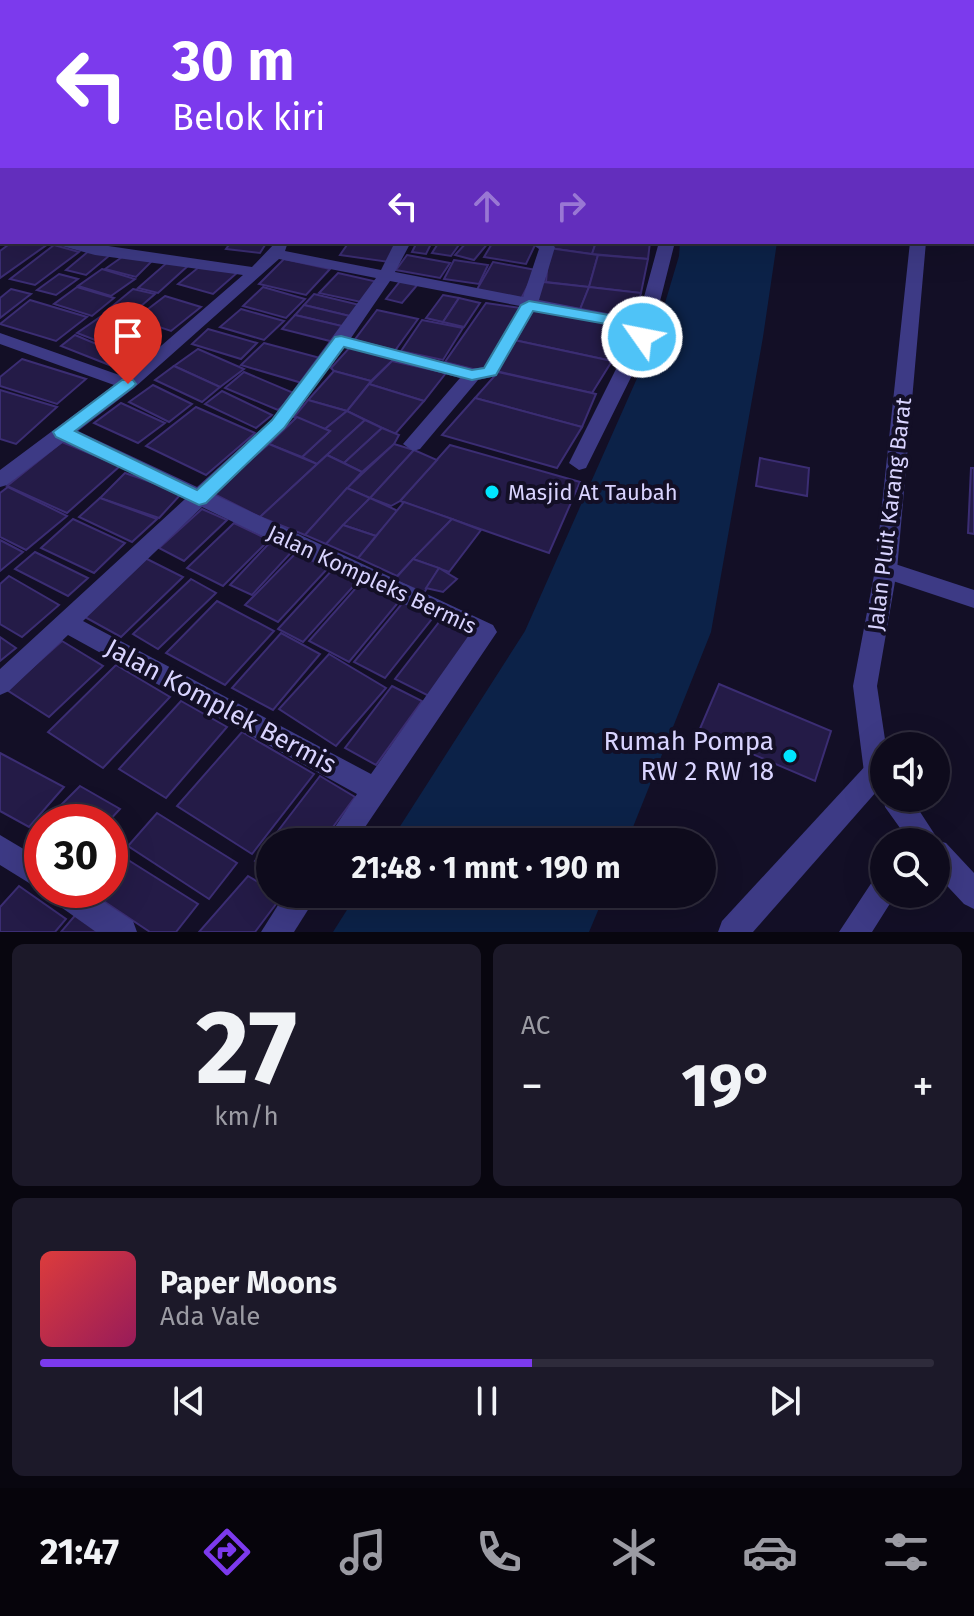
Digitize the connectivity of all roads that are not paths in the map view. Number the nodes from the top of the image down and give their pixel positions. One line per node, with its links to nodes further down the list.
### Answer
1 (71, 244): 6 (street)
2 (402, 244): 9 (street)
3 (541, 244): 10 (street)
4 (666, 244): 11 (street)
5 (918, 244): 21 (street, Jalan Pluit Karang Barat)
6 (124, 247): 8 (street)
7 (280, 248): 8 (street); 9 (street)
8 (256, 272): 15 (street)
9 (386, 275): 10 (street); 13 (street)
10 (529, 305): 11 (street); 14 (street)
11 (643, 325): 18 (street)
12 (0, 338): 15 (street)
13 (341, 341): 14 (street); 20 (street)
14 (472, 375): 17 (street)
15 (128, 384): 16 (street)
16 (62, 432): 19 (street); 20 (street)
17 (413, 444)
18 (579, 463)
19 (0, 480)
20 (199, 499): 23 (street); 27 (street, Jalan Kompleks Bermis)
21 (886, 570): 22 (street); 25 (street, Jalan Pluit Karang Barat)
22 (974, 599)
23 (66, 623): 24 (street); 27 (street, Jalan Komplek Bermis)
24 (0, 684)
25 (873, 732)
26 (870, 788): 38 (street)
27 (376, 790): 28 (street, Jalan Kompleks Bermis)
28 (349, 828)
29 (0, 849): 30 (street)
30 (24, 865)
31 (950, 870): 32 (street)
32 (974, 894)
33 (87, 908): 36 (street)
34 (293, 908): 37 (street)
35 (871, 908): 39 (street)
36 (122, 932)
37 (276, 932)
38 (733, 932)
39 (854, 932)

